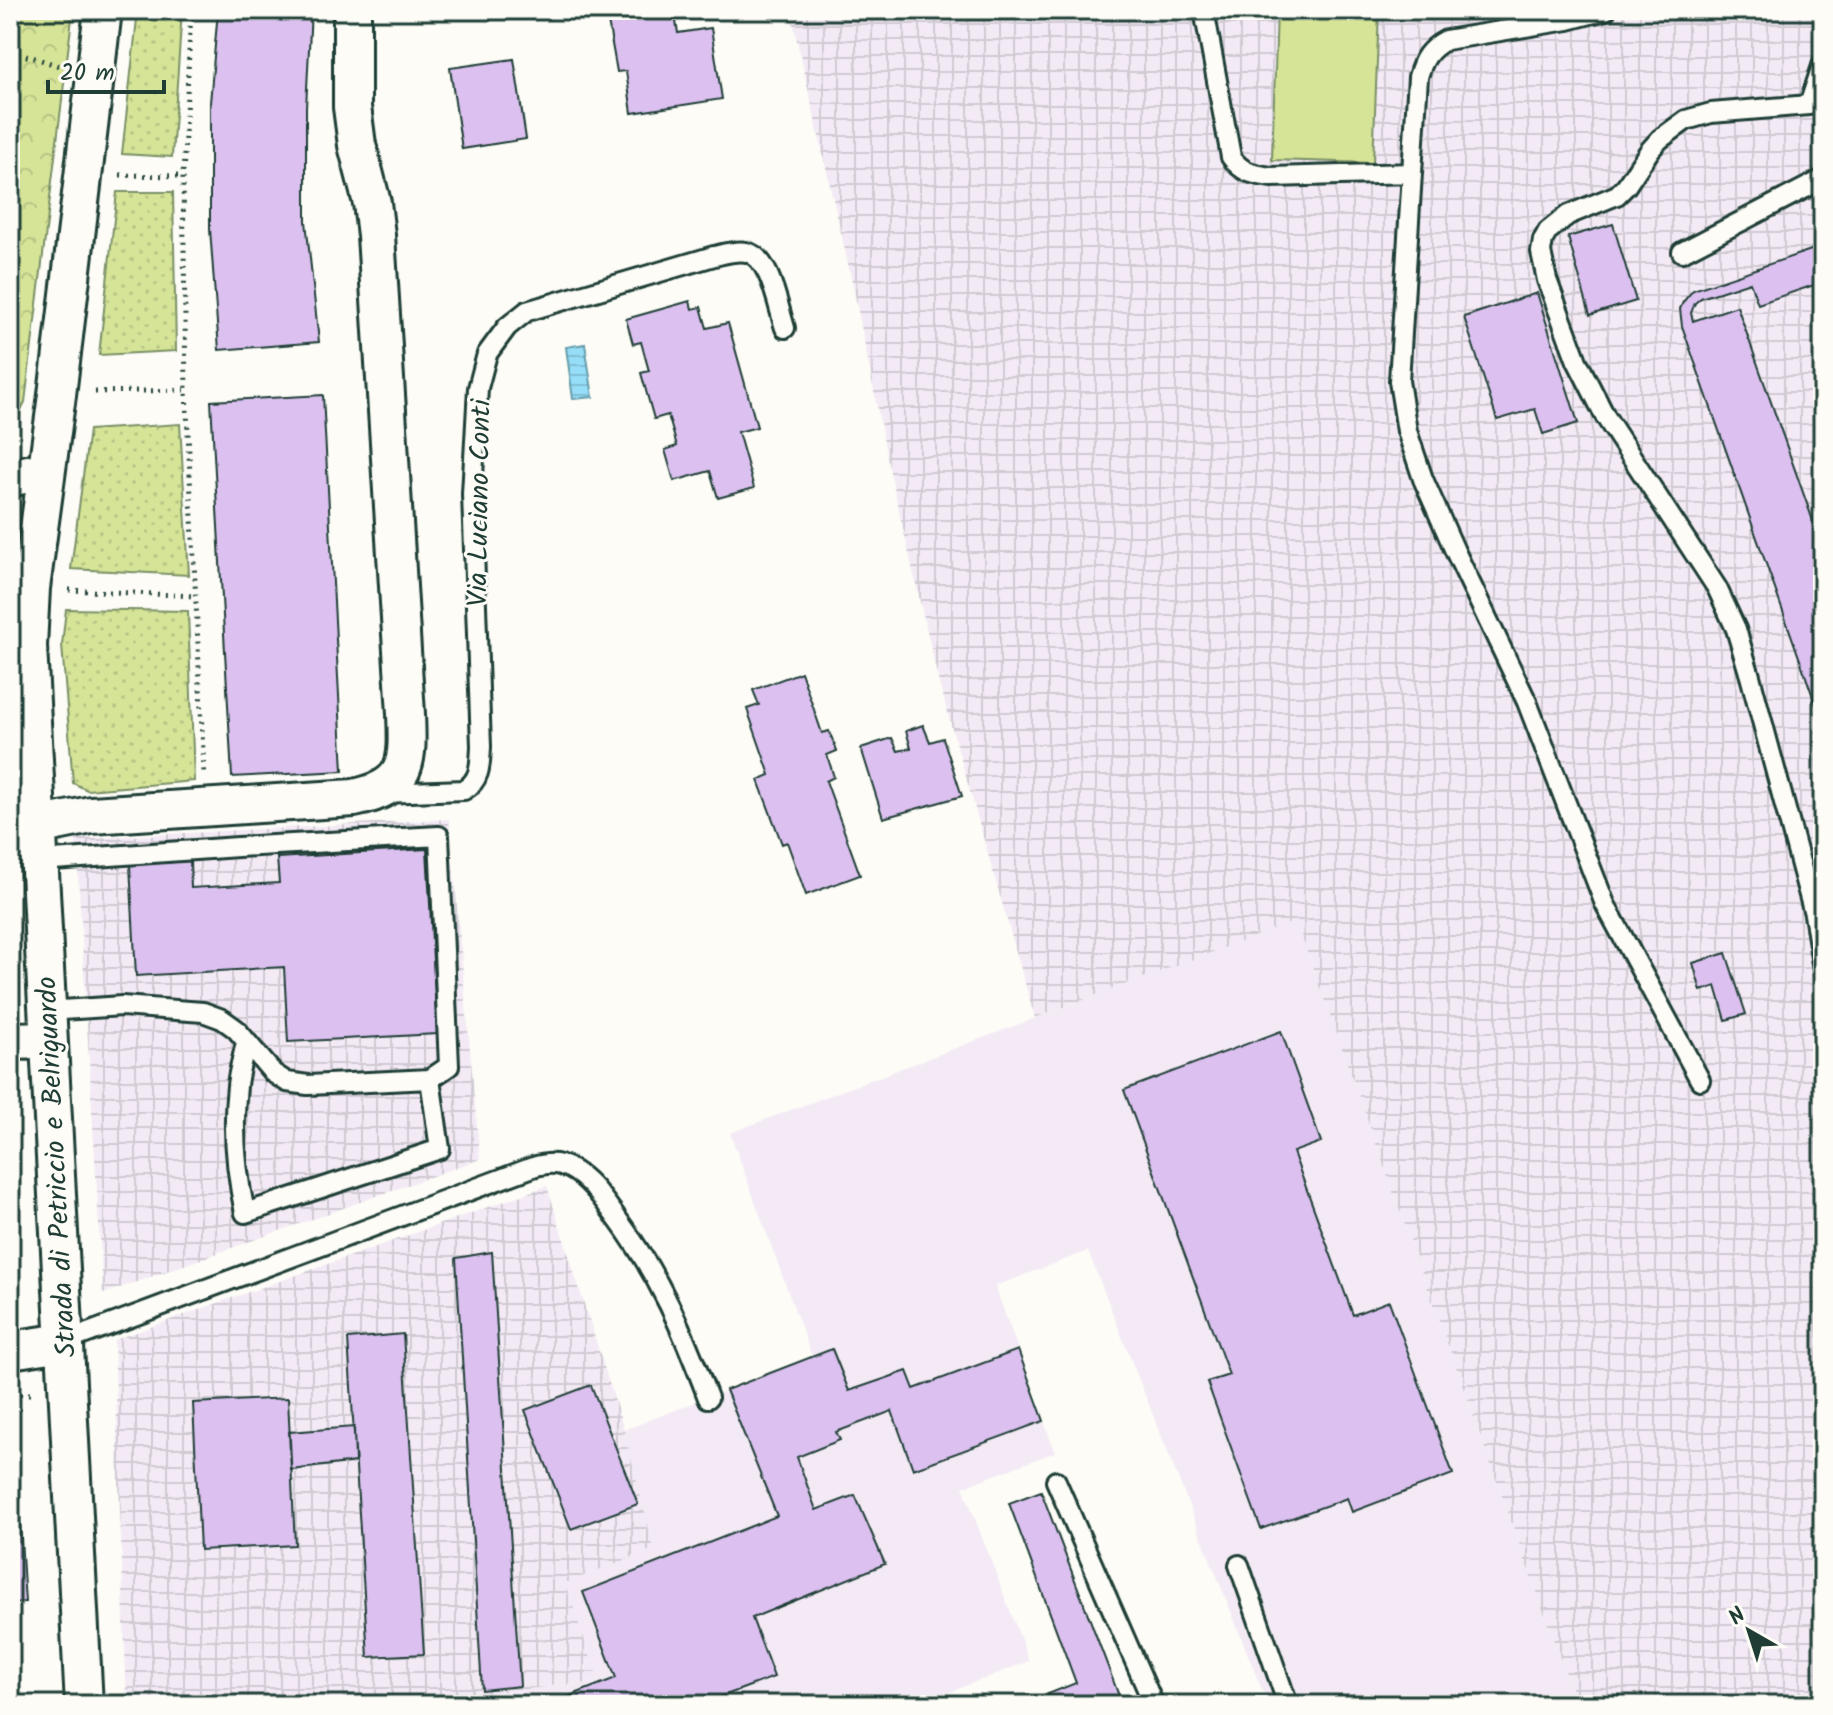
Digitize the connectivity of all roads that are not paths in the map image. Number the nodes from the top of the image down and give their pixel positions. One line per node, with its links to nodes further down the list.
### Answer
1 (103, 10): 10 (street, Strada di Petriccio e Belriguardo)
2 (352, 10): 12 (street)
3 (1204, 10): 6 (lane)
4 (1606, 10): 6 (lane)
5 (1823, 63): 14 (lane)
6 (1412, 173): 19 (lane)
7 (1823, 179): 8 (lane)
8 (1682, 252)
9 (785, 328): 12 (lane, Via Luciano Conti)
10 (46, 470): 11 (street); 13 (street, Strada di Petriccio e Belriguardo)
11 (10, 478)
12 (376, 794): 13 (street, Via Luciano Conti)
13 (38, 844): 15 (street, Strada di Petriccio e Belriguardo); 18 (lane)
14 (1823, 970)
15 (47, 1025): 16 (street); 17 (lane); 20 (street, Strada di Petriccio e Belriguardo)
16 (10, 1041)
17 (246, 1043): 18 (lane); 18 (lane)
18 (430, 1079)
19 (1700, 1080)
20 (64, 1342): 21 (street); 22 (lane); 25 (street, Strada di Petriccio e Belriguardo)
21 (10, 1350)
22 (708, 1398)
23 (1056, 1481): 26 (lane)
24 (1239, 1565): 27 (lane)
25 (84, 1705)
26 (1154, 1705)
27 (1288, 1705)

